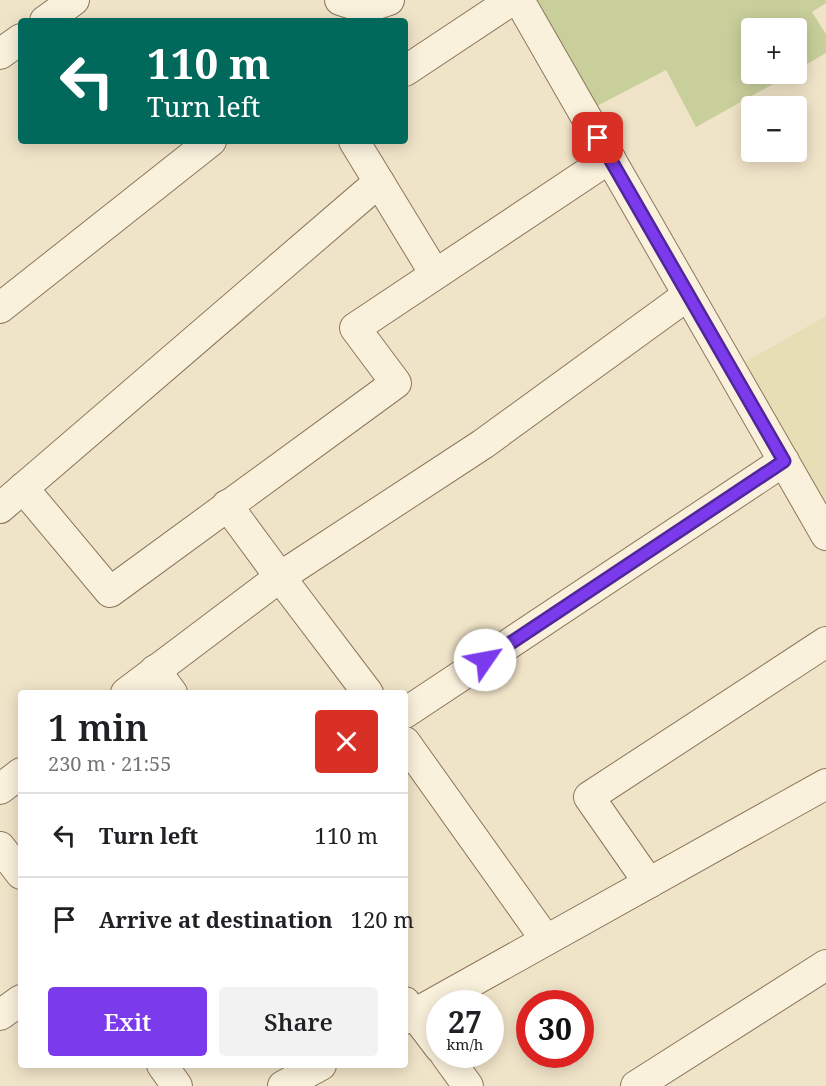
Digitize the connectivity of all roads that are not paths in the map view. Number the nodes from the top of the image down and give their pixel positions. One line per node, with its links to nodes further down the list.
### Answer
1 (74, 0): 7 (street)
2 (320, 0): 8 (street)
3 (340, 0): 4 (street)
4 (389, 0)
5 (512, 0): 11 (street)
6 (519, 0): 14 (street)
7 (49, 18)
8 (335, 18)
9 (18, 41): 10 (street)
10 (0, 54)
11 (408, 69)
12 (207, 144): 18 (street)
13 (356, 144): 15 (street)
14 (610, 158): 16 (street); 17 (street)
15 (379, 182): 16 (street); 20 (street)
16 (435, 274): 21 (street)
17 (688, 295): 19 (street); 24 (street)
18 (0, 308)
19 (784, 461): 23 (street); 29 (street)
20 (23, 488): 21 (street); 22 (street)
21 (227, 505): 24 (street)
22 (0, 508)
23 (826, 535)
24 (280, 577): 26 (street); 28 (street)
25 (826, 642): 36 (street)
26 (164, 682): 27 (street)
27 (136, 690)
28 (366, 690)
29 (408, 711)
30 (408, 746): 37 (street)
31 (18, 775): 33 (street)
32 (826, 784): 36 (street)
33 (0, 789)
34 (0, 847): 35 (street)
35 (18, 870)
36 (648, 883): 37 (street)
37 (546, 940): 40 (street)
38 (826, 965): 49 (street)
39 (18, 1002): 41 (street)
40 (408, 1011): 42 (street)
41 (0, 1015)
42 (426, 1032)
43 (164, 1068): 46 (street)
44 (316, 1068): 47 (street)
45 (455, 1068): 48 (street)
46 (177, 1086)
47 (284, 1086)
48 (468, 1086)
49 (636, 1086)

